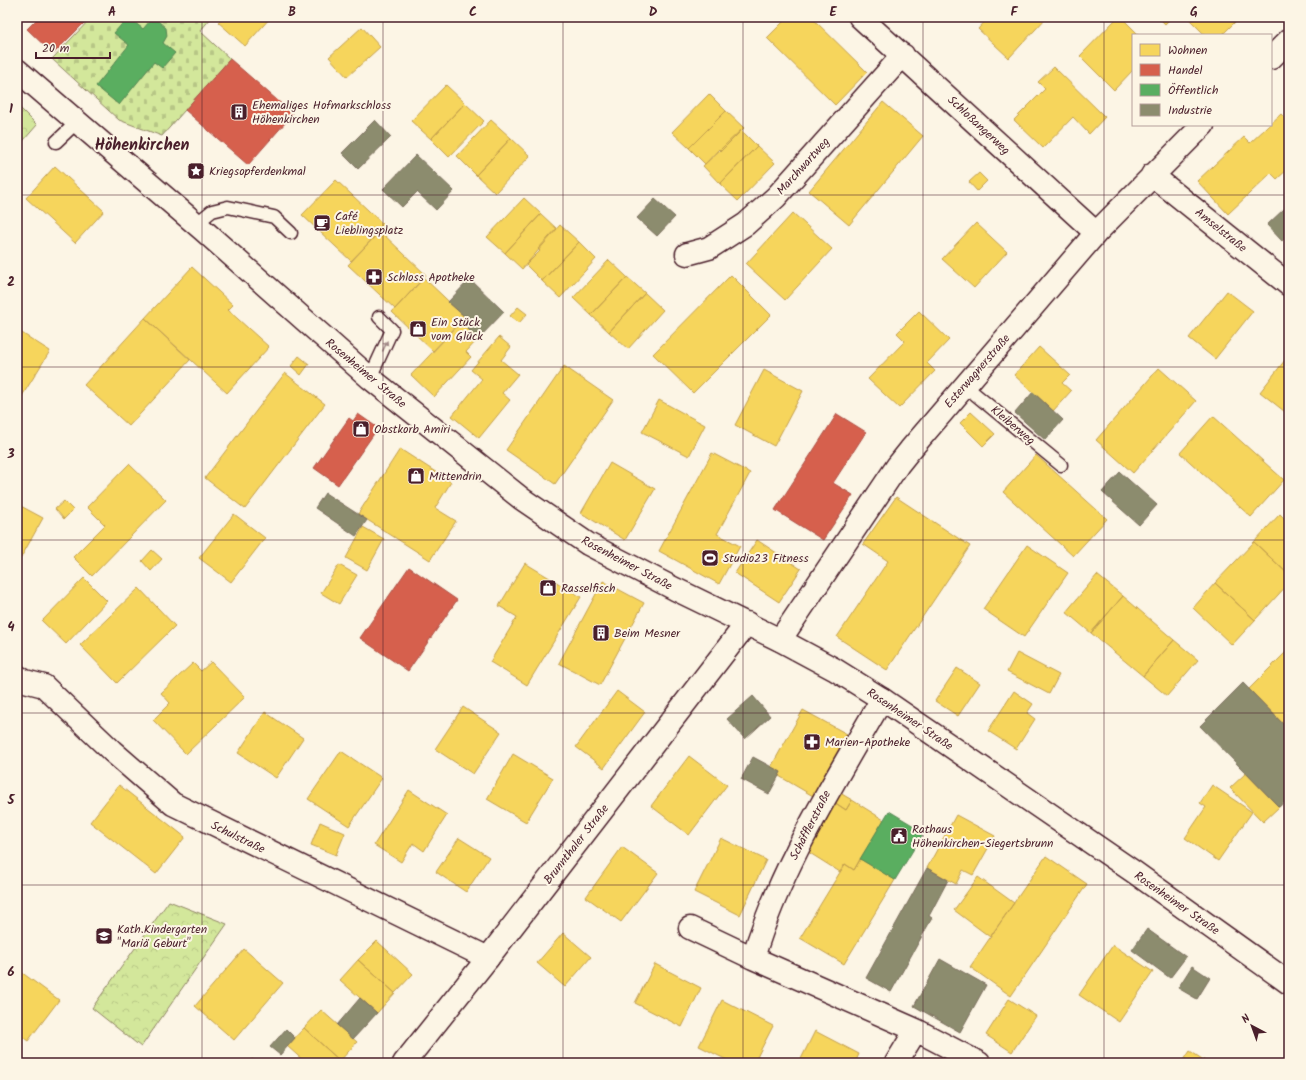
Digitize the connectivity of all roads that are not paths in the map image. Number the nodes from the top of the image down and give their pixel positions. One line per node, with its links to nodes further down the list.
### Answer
1 (860, 17): 3 (street, Schloßangerweg)
2 (1289, 40): 4 (street)
3 (903, 55): 12 (street, Schloßangerweg); 13 (street, Marchwartweg)
4 (1272, 57)
5 (17, 70): 6 (street, Rosenheimer Straße)
6 (78, 121): 8 (lane); 10 (street, Rosenheimer Straße)
7 (1202, 126): 9 (street, Esterwagnerstraße)
8 (56, 142)
9 (1152, 175): 12 (street, Esterwagnerstraße); 14 (street, Amselstraße)
10 (196, 224): 11 (lane); 16 (street, Rosenheimer Straße)
11 (287, 230)
12 (1096, 233): 17 (street, Esterwagnerstraße)
13 (687, 254)
14 (1289, 284)
15 (379, 317): 16 (lane, one-way to 15)
16 (370, 378): 19 (street, Rosenheimer Straße)
17 (964, 385): 18 (lane, Kleiberweg); 20 (street, Esterwagnerstraße)
18 (1061, 465)
19 (747, 623): 20 (street, Rosenheimer Straße); 24 (street, Brunnthaler Straße)
20 (780, 640): 22 (street, Rosenheimer Straße)
21 (17, 676): 24 (street, Schulstraße)
22 (882, 699): 25 (street, Schäfflerstraße); 26 (street, Rosenheimer Straße)
23 (690, 928): 25 (street)
24 (488, 958): 28 (street, Brunnthaler Straße)
25 (752, 958): 27 (street)
26 (1289, 983)
27 (916, 1030): 29 (street); 30 (street)
28 (404, 1063)
29 (896, 1063)
30 (979, 1063)

